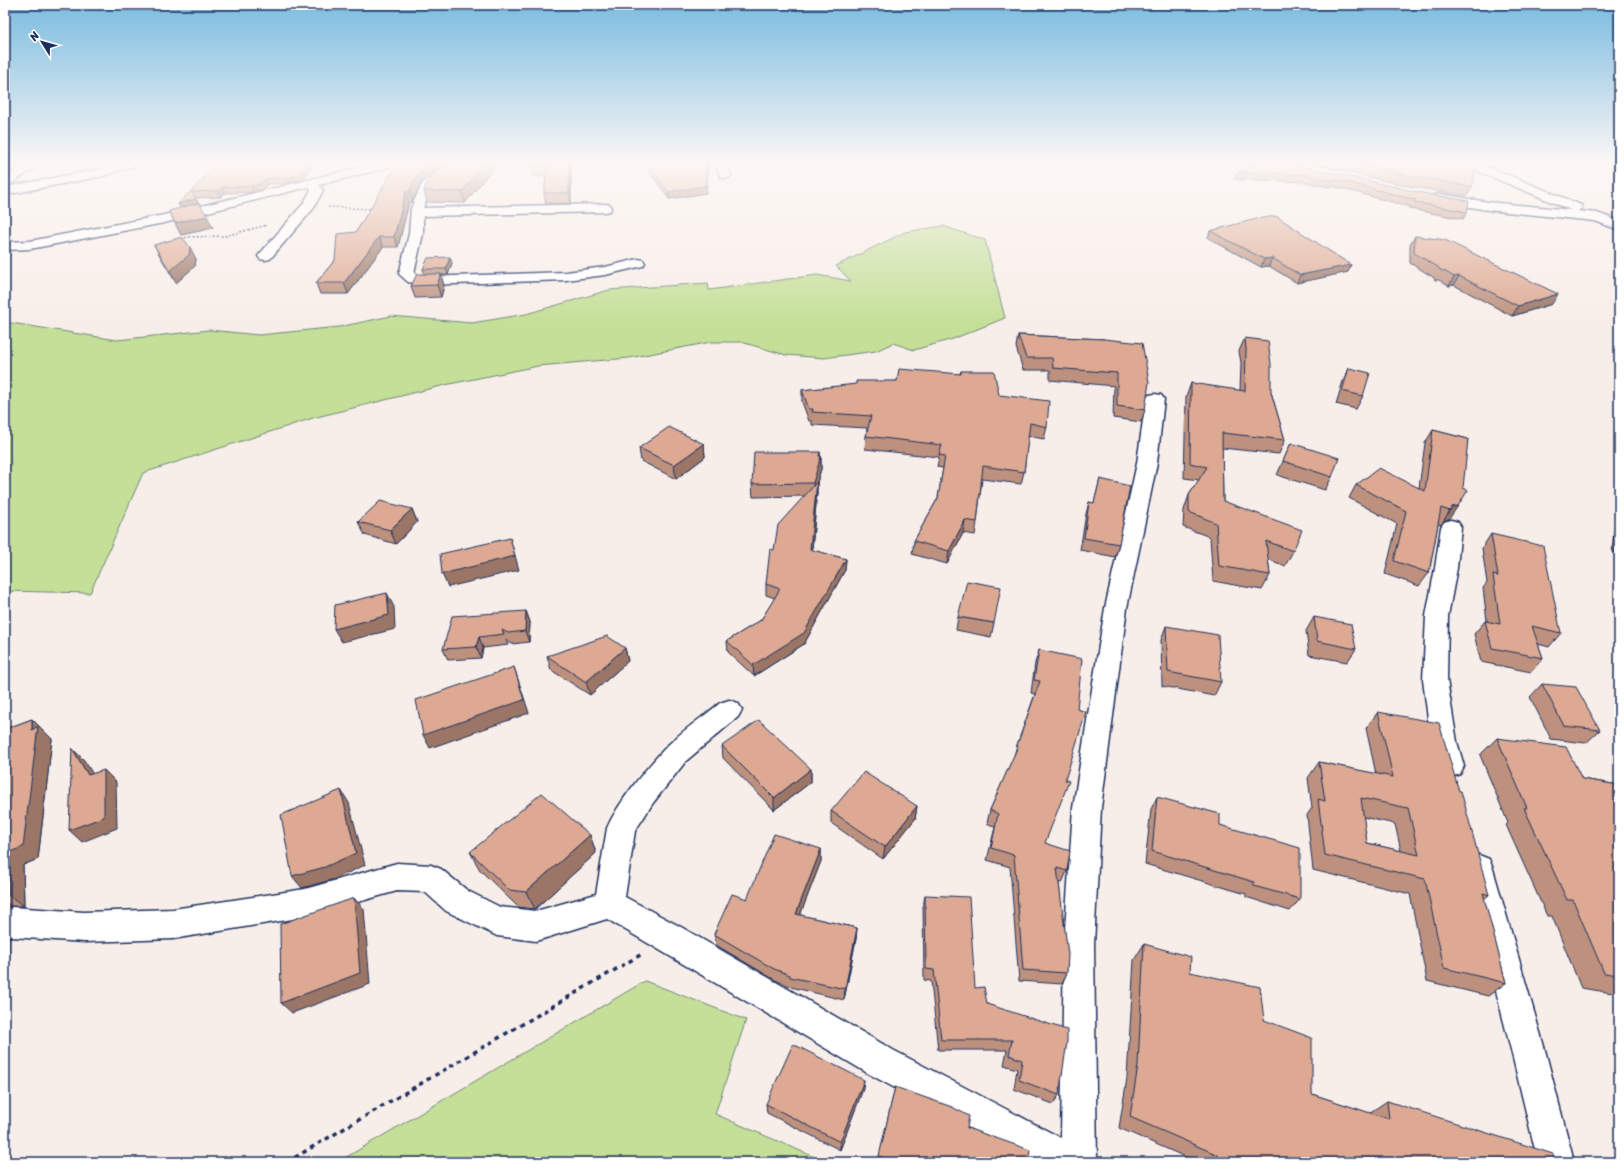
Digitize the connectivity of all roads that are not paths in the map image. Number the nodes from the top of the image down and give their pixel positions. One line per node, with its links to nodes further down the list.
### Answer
1 (174, 216): 7 (street)
2 (298, 216): 8 (street)
3 (417, 216): 9 (street)
4 (1592, 216): 5 (street)
5 (1597, 217): 6 (street)
6 (1619, 226)
7 (5, 246)
8 (265, 256)
9 (638, 263)
10 (1155, 399): 18 (street)
11 (1451, 527): 13 (street)
12 (729, 710): 15 (street)
13 (1457, 788)
14 (1471, 842): 19 (street)
15 (609, 904): 16 (street); 17 (street)
16 (12, 922)
17 (1070, 1162)
18 (1079, 1162)
19 (1556, 1162)

